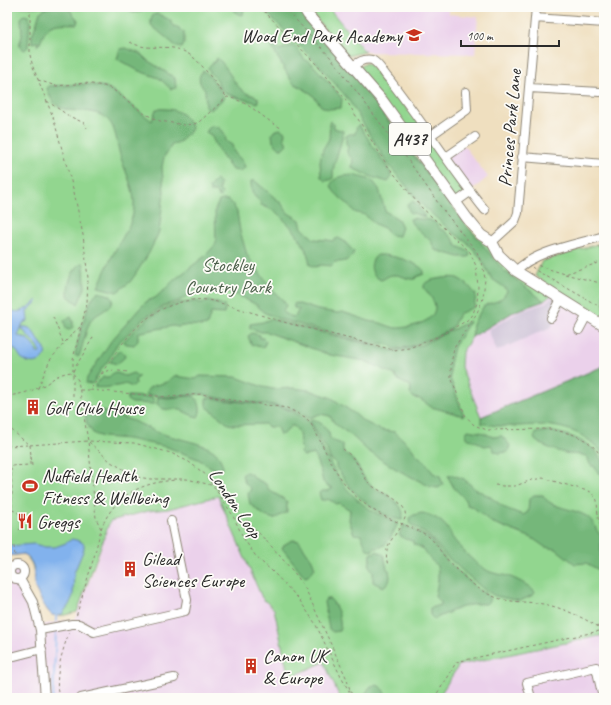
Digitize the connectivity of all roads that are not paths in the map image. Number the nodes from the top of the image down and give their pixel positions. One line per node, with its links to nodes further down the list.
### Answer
1 (303, 7): 5 (main road, A437)
2 (536, 7): 3 (street, Princes Park Lane)
3 (534, 18): 4 (street); 6 (street, Princes Park Lane)
4 (604, 23)
5 (353, 66): 9 (street); 15 (main road, A437)
6 (529, 88): 8 (street); 12 (street, Princes Park Lane)
7 (466, 92): 9 (street)
8 (600, 92)
9 (430, 136): 11 (street)
10 (475, 138): 11 (street)
11 (446, 157): 14 (street)
12 (522, 157): 13 (street); 18 (street, Princes Park Lane)
13 (604, 164)
14 (470, 192): 15 (street); 16 (street)
15 (456, 202): 18 (main road, A437)
16 (485, 210)
17 (600, 237): 19 (street)
18 (492, 242): 19 (main road, A437)
19 (516, 271): 20 (main road, A437)
20 (561, 299): 21 (main road, A437); 22 (street)
21 (587, 316): 23 (main road, A437); 24 (street)
22 (551, 318)
23 (604, 326)
24 (579, 330)
25 (171, 521): 28 (street)
26 (8, 575): 27 (street); 27 (street)
27 (20, 579): 28 (street)
28 (40, 630): 29 (street)
29 (42, 649): 30 (street); 32 (street)
30 (7, 658)
31 (174, 678): 33 (street)
32 (45, 698)
33 (81, 698)
34 (531, 698): 35 (street)
35 (603, 698)

